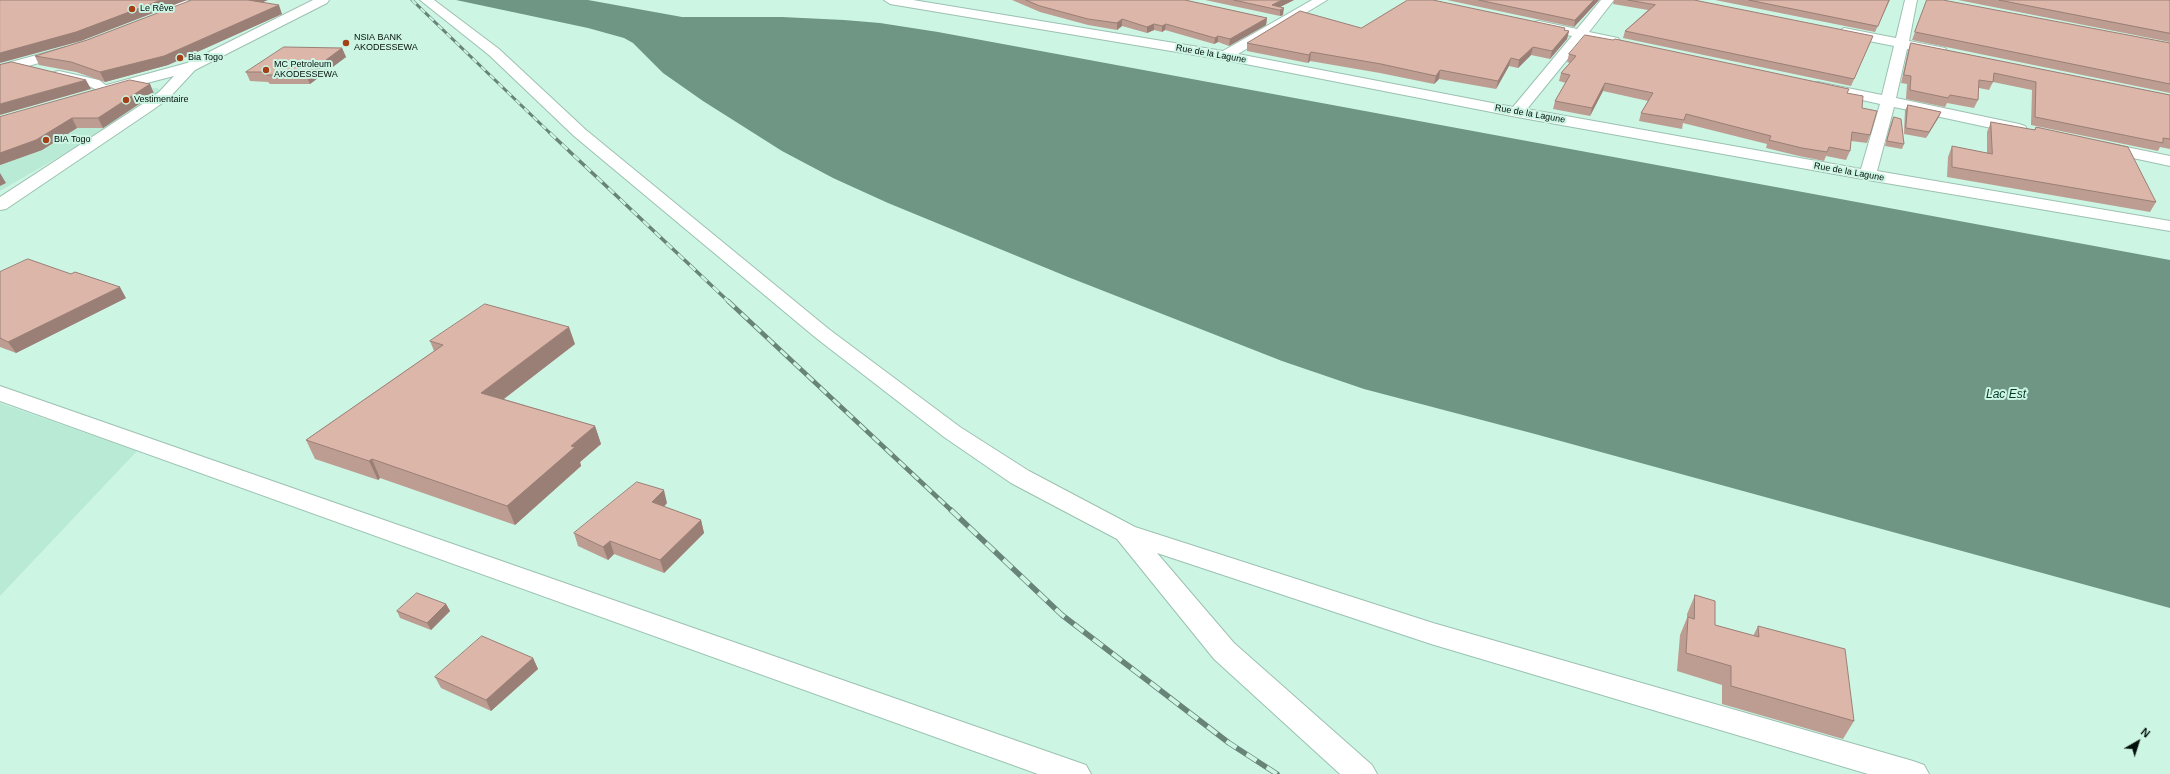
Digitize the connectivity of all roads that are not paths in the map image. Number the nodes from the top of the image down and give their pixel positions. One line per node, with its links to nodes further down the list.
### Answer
1 (323, 0): 21 (street)
2 (426, 0): 35 (street)
3 (890, 0): 18 (street, Rue de la Lagune)
4 (1321, 0): 10 (street)
5 (1608, 0): 13 (street)
6 (1911, 0): 15 (street)
7 (196, 2): 8 (street)
8 (168, 7)
9 (1262, 18): 10 (street)
10 (1284, 23): 18 (street)
11 (1528, 23): 13 (street)
12 (1833, 30): 15 (street)
13 (1580, 34): 14 (street); 27 (street)
14 (1627, 44)
15 (1902, 44): 17 (street); 26 (street)
16 (78, 48): 20 (street)
17 (1956, 55)
18 (1224, 56): 27 (street, Rue de la Lagune)
19 (0, 61): 20 (street)
20 (19, 66): 22 (street); 24 (street)
21 (191, 66): 24 (street); 32 (street)
22 (0, 70)
23 (1804, 83): 26 (street)
24 (105, 90): 25 (street)
25 (83, 97)
26 (1888, 101): 28 (street); 31 (street)
27 (1517, 112): 31 (street, Rue de la Lagune)
28 (2029, 131)
29 (2092, 145): 30 (street)
30 (2170, 161)
31 (1868, 175): 33 (street, Rue de la Lagune)
32 (0, 205)
33 (2170, 226)
34 (0, 393): 36 (street)
35 (1126, 533): 37 (street); 38 (street)
36 (1075, 774)
37 (1361, 774)
38 (1913, 774)

